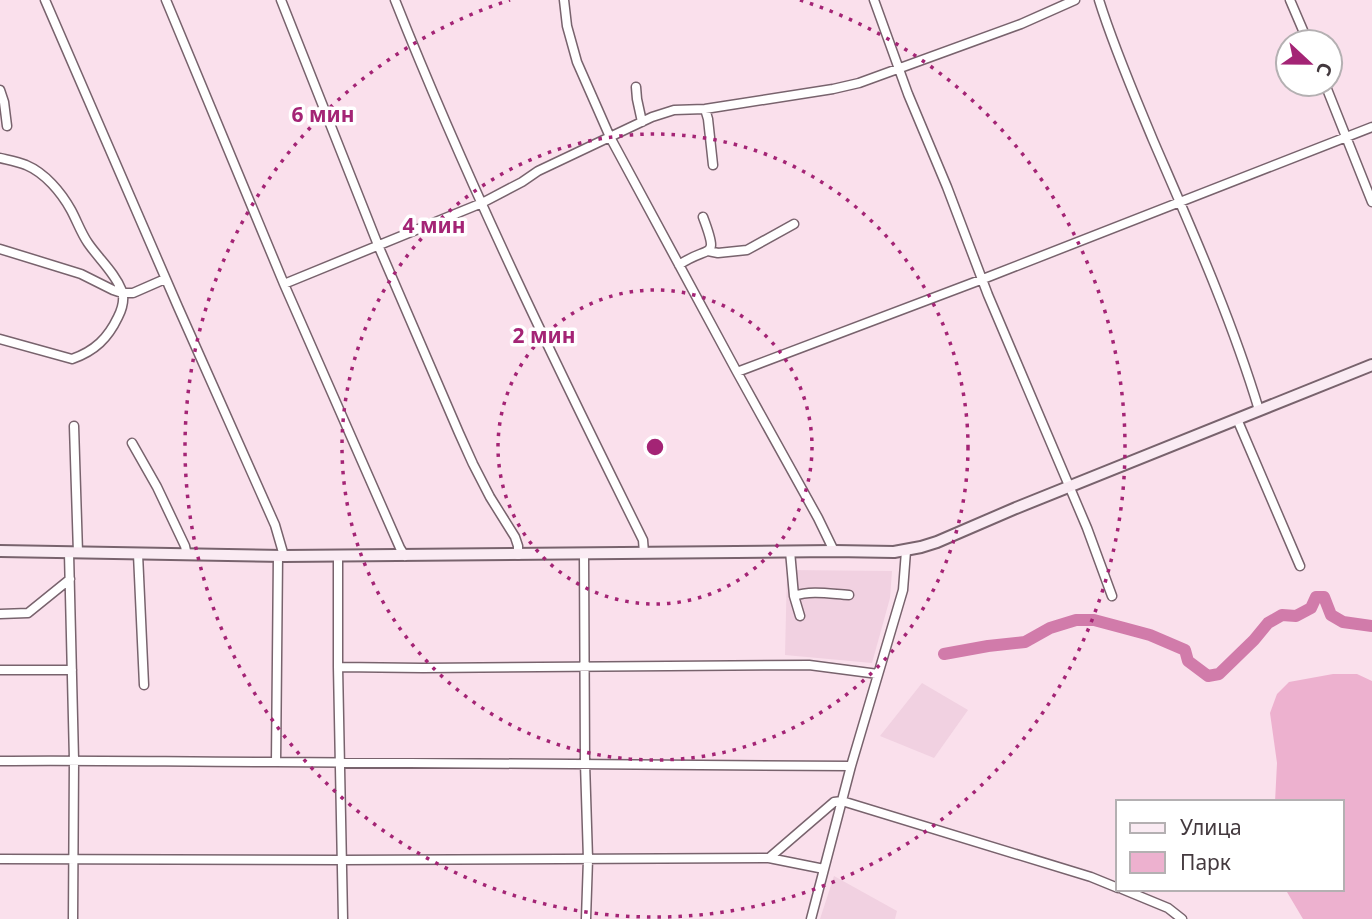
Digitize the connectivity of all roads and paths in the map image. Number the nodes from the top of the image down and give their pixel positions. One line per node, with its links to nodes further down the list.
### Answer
1 (45, 0): 32 (street)
2 (166, 0): 34 (street)
3 (281, 0): 28 (street)
4 (395, 0): 25 (street)
5 (564, 0): 19 (street)
6 (874, 0): 11 (street)
7 (1075, 0): 11 (street)
8 (1099, 0): 23 (street)
9 (1290, 0): 10 (street)
10 (1302, 28)
11 (900, 68): 15 (street); 33 (street)
12 (636, 87): 16 (street)
13 (0, 90): 17 (street)
14 (1331, 98): 20 (street)
15 (705, 109): 16 (street); 22 (street)
16 (642, 122): 19 (street)
17 (7, 126)
18 (1372, 127): 20 (street)
19 (610, 137): 25 (street); 31 (street)
20 (1346, 137): 23 (street); 24 (street)
21 (0, 158): 35 (street)
22 (713, 165)
23 (1179, 201): 33 (street); 39 (street)
24 (1372, 202)
25 (482, 203): 28 (street); 49 (street)
26 (703, 217): 30 (street)
27 (794, 224): 30 (street)
28 (378, 245): 34 (street); 53 (street)
29 (0, 249): 35 (street)
30 (708, 251): 31 (street)
31 (679, 265): 38 (street)
32 (165, 279): 35 (street); 54 (street)
33 (983, 279): 38 (street); 43 (street)
34 (284, 284): 56 (street)
35 (122, 293): 36 (street)
36 (0, 339)
37 (1372, 365): 39 (street)
38 (737, 372): 46 (street)
39 (1259, 410): 40 (street)
40 (1237, 419): 43 (street); 57 (street)
41 (74, 426): 48 (street)
42 (132, 443): 52 (street)
43 (1069, 487): 47 (street); 61 (street)
44 (0, 551): 48 (street)
45 (790, 551): 46 (street); 49 (street); 60 (street)
46 (834, 551): 47 (street)
47 (906, 551): 68 (street)
48 (74, 553): 50 (street); 58 (street)
49 (644, 553): 51 (street)
50 (138, 554): 52 (street); 69 (street)
51 (584, 554): 53 (street); 65 (street)
52 (187, 555): 54 (street)
53 (518, 555): 56 (street)
54 (281, 556): 55 (street); 72 (street)
55 (338, 556): 56 (street); 64 (street)
56 (405, 556)
57 (1300, 566)
58 (70, 579): 62 (street); 67 (street)
59 (849, 595): 60 (street)
60 (794, 596): 63 (street)
61 (1112, 596)
62 (0, 614)
63 (800, 616)
64 (338, 667): 65 (street); 73 (street)
65 (585, 667): 68 (street); 74 (street)
66 (0, 670): 67 (street)
67 (72, 670): 70 (street)
68 (878, 674): 75 (street)
69 (144, 685)
70 (75, 760): 71 (street); 72 (street); 79 (street)
71 (0, 761)
72 (276, 762): 73 (street)
73 (340, 762): 74 (street); 81 (street)
74 (585, 763): 75 (street); 80 (street)
75 (852, 766): 76 (street)
76 (842, 801): 77 (street); 82 (street); 83 (street)
77 (769, 858): 80 (street); 82 (street)
78 (0, 859): 79 (street)
79 (74, 859): 81 (street); 85 (street)
80 (588, 859): 81 (street); 87 (street)
81 (342, 860): 86 (street)
82 (824, 869): 88 (street)
83 (1116, 886)
84 (1127, 891): 89 (street)
85 (73, 919)
86 (343, 919)
87 (586, 919)
88 (811, 919)
89 (1182, 919)

